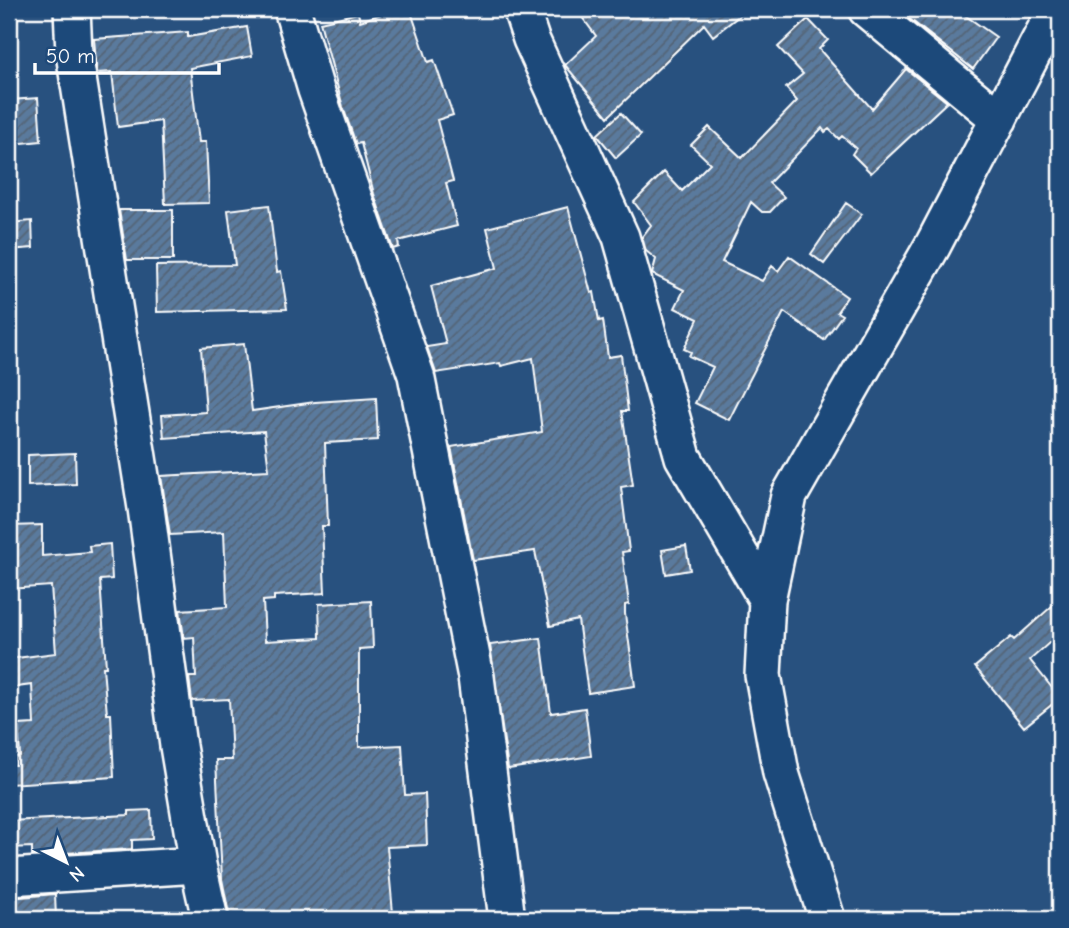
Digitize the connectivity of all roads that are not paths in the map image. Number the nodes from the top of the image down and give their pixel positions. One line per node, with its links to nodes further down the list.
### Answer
1 (72, 9): 8 (street)
2 (292, 9): 11 (street)
3 (522, 9): 7 (street)
4 (866, 9): 6 (street)
5 (1056, 9): 6 (street)
6 (999, 119): 7 (street)
7 (767, 600): 12 (street)
8 (198, 864): 9 (street); 10 (street)
9 (9, 877)
10 (210, 919)
11 (507, 919)
12 (827, 919)

